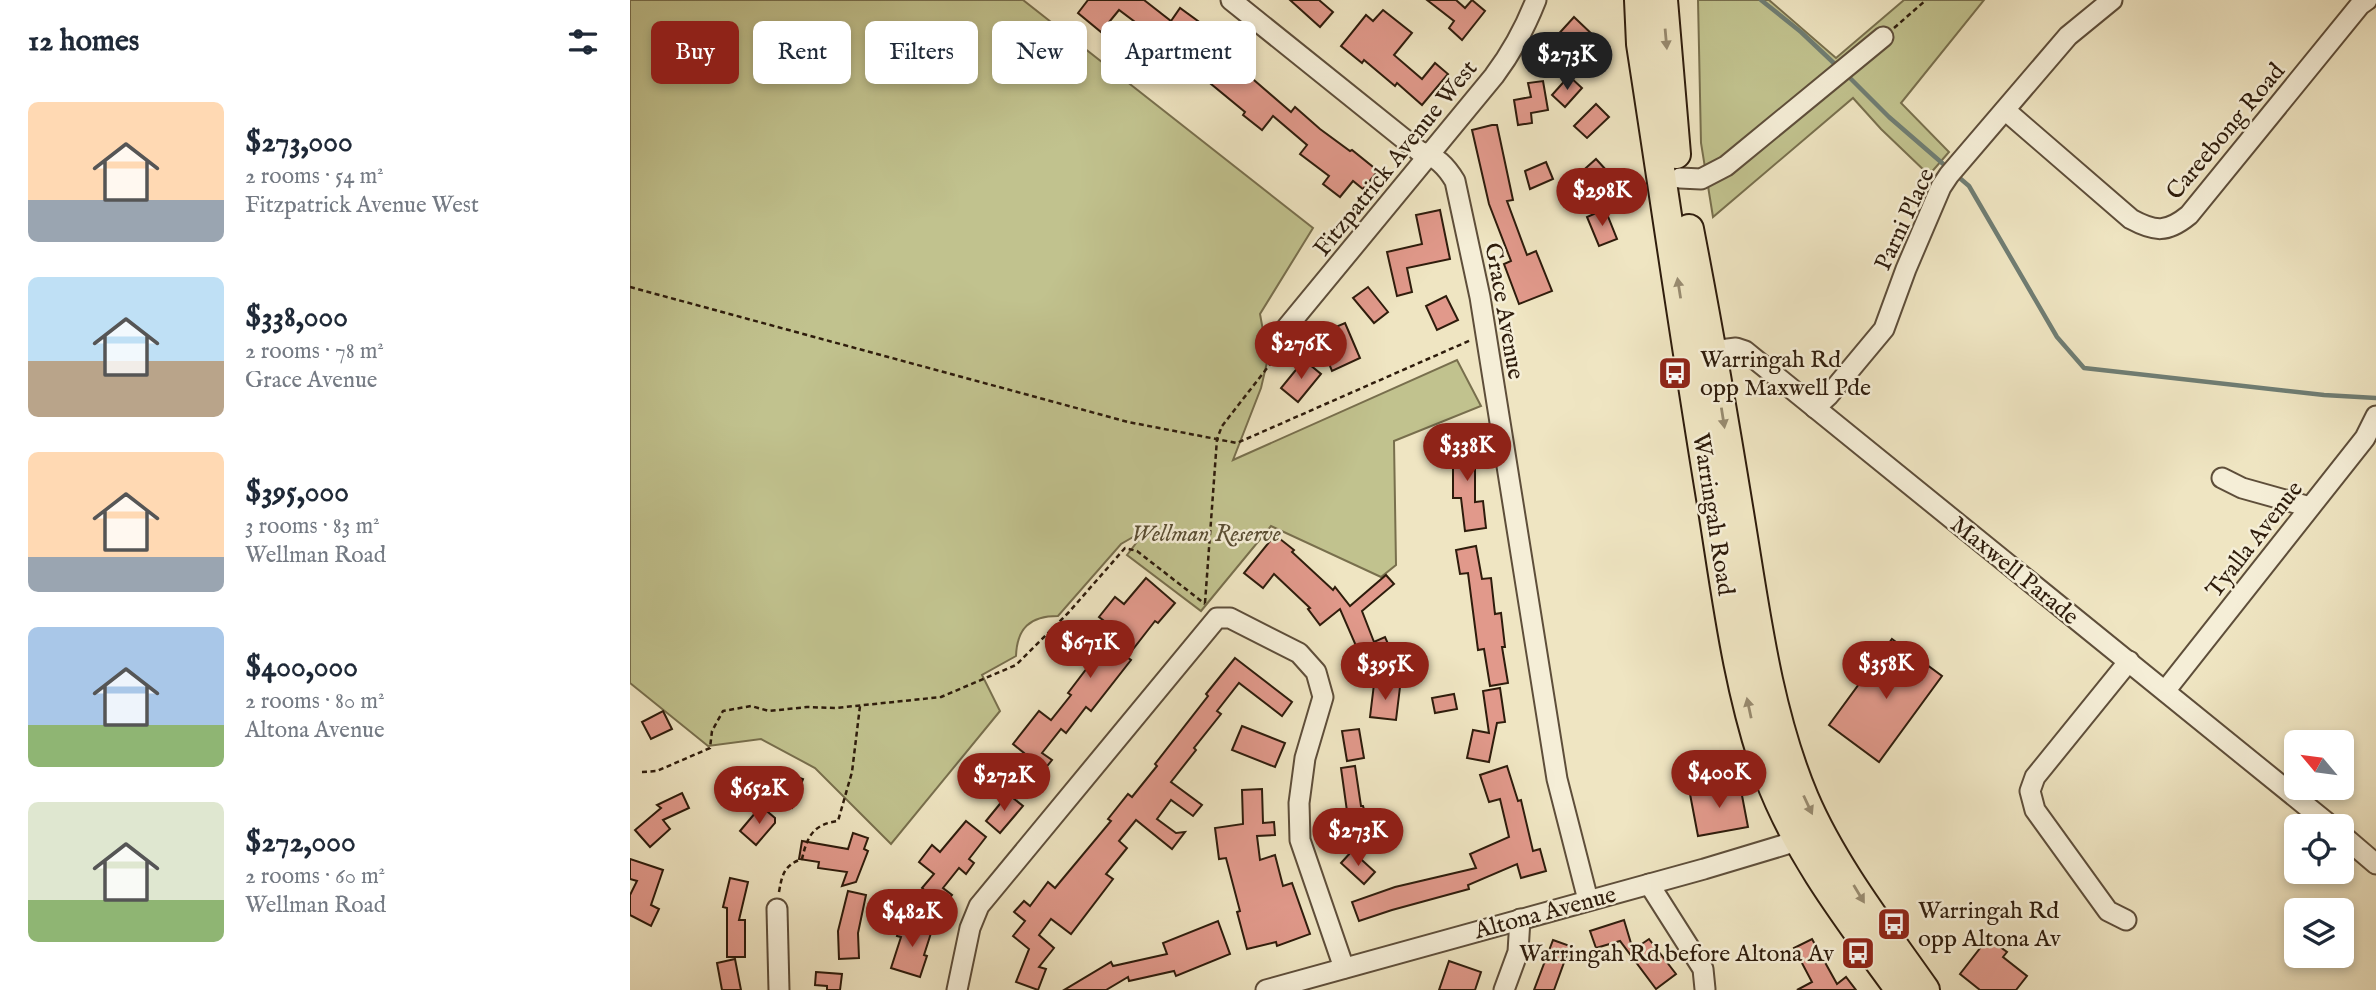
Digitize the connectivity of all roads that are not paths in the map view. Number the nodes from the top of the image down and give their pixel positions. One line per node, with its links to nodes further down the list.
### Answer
1 (1639, 0): 12 (highway, Warringah Road, one-way to 1)
2 (1663, 0): 10 (highway, Warringah Road, one-way to 10)
3 (2112, 0): 8 (street, Parni Place)
4 (2368, 0): 8 (street, Careebong Road)
5 (1535, 1): 9 (street, Fitzpatrick Avenue West)
6 (1237, 2): 9 (street, Grace Avenue)
7 (1883, 37): 10 (street)
8 (2005, 110): 13 (street, Parni Place)
9 (1429, 154): 11 (street, Fitzpatrick Avenue West); 25 (street, Grace Avenue)
10 (1680, 178): 12 (highway, Warringah Road)
11 (1278, 338)
12 (1700, 353): 13 (street, Maxwell Parade); 21 (highway, Warringah Road)
13 (1815, 408): 18 (street, Maxwell Parade)
14 (2376, 416): 15 (street, Tyalla Avenue)
15 (2371, 446): 17 (street, Tyalla Avenue)
16 (2222, 478): 17 (street)
17 (2310, 507): 19 (street, Tyalla Avenue)
18 (2129, 662): 19 (street, Maxwell Parade); 28 (street)
19 (2165, 691): 20 (street, Maxwell Parade)
20 (2316, 814)
21 (1810, 838): 24 (street, Altona Avenue); 36 (highway, Warringah Road); 37 (highway, Warringah Road, one-way to 37)
22 (2354, 845): 23 (street)
23 (2376, 864)
24 (1649, 884): 25 (street, Altona Avenue); 31 (street)
25 (1588, 900): 27 (street, Altona Avenue)
26 (777, 909): 32 (street)
27 (1520, 919): 29 (street, Altona Avenue); 35 (street)
28 (2126, 920)
29 (1344, 968): 30 (street, Altona Avenue); 33 (street)
30 (1306, 984): 34 (street, Altona Avenue)
31 (1705, 989)
32 (779, 990)
33 (957, 990)
34 (1266, 990)
35 (1504, 990)
36 (1900, 990)
37 (1925, 990)

